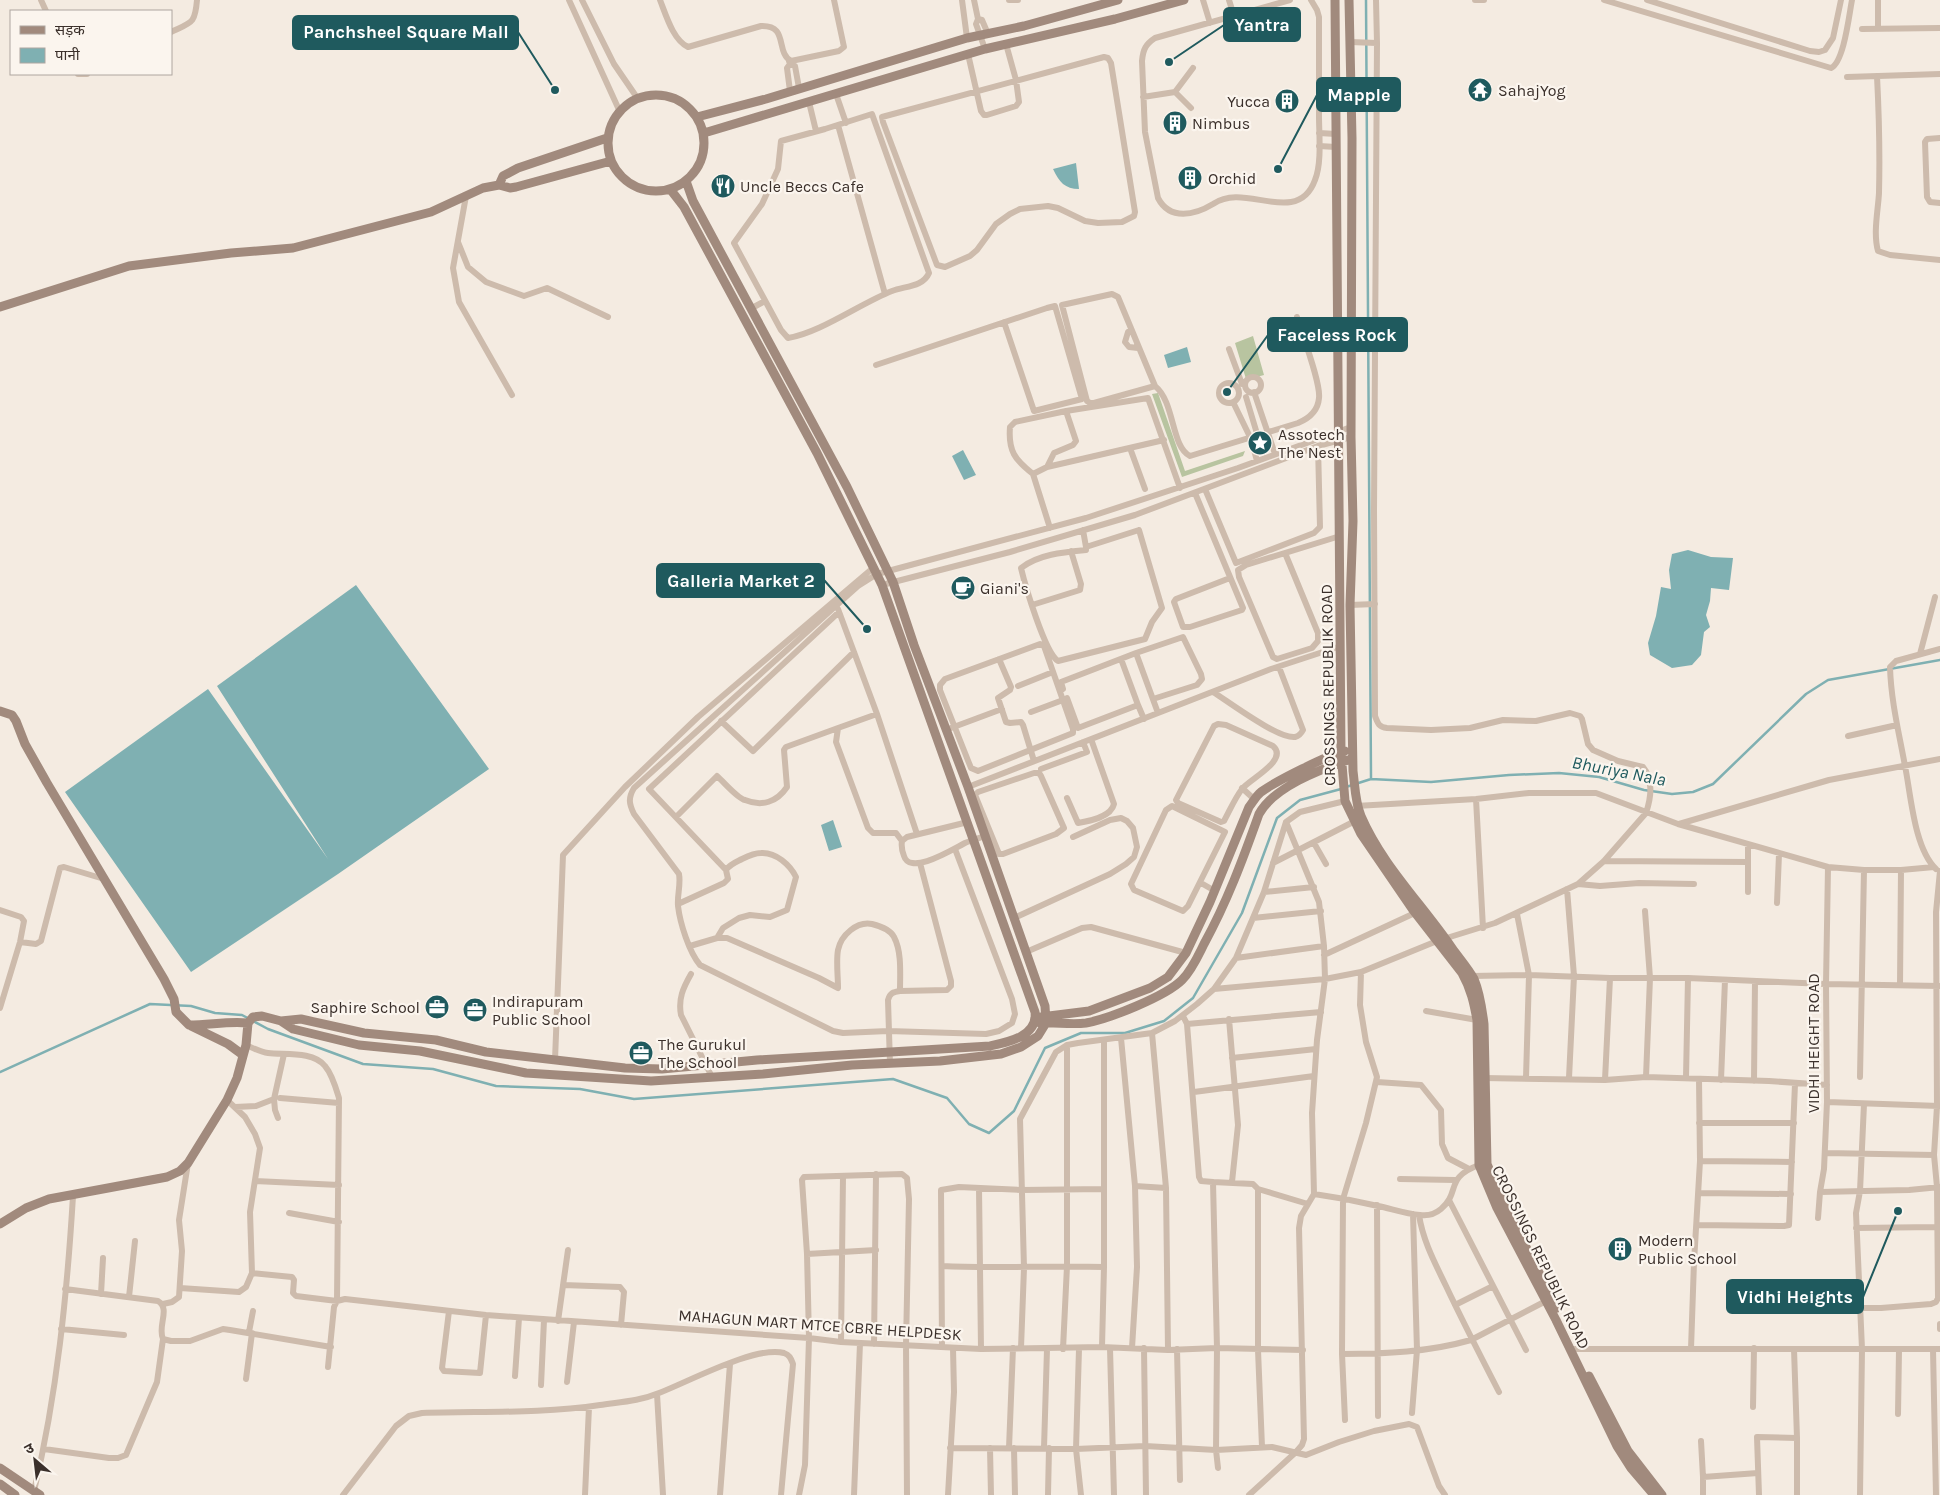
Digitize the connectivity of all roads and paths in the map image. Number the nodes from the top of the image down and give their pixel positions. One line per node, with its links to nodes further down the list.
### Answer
1 (197, 0): 35 (street)
2 (568, 0): 46 (street)
3 (582, 0): 44 (street)
4 (660, 0): 43 (street)
5 (834, 0): 43 (street)
6 (962, 0): 37 (street)
7 (974, 0): 36 (street)
8 (1009, 0): 9 (street)
9 (1018, 0)
10 (1118, 0): 36 (street)
11 (1184, 0): 40 (street)
12 (1203, 0): 29 (street)
13 (1228, 0): 27 (street)
14 (1290, 0): 27 (street)
15 (1311, 0): 66 (street)
16 (1335, 0): 67 (street, CROSSINGS REPUBLIK ROAD)
17 (1350, 0): 38 (street, CROSSINGS REPUBLIK ROAD)
18 (1376, 0): 39 (street)
19 (1475, 0): 20 (street)
20 (1484, 0)
21 (1604, 0): 28 (street)
22 (1647, 0): 26 (street)
23 (1841, 0): 33 (street)
24 (1852, 0): 34 (street)
25 (1878, 0): 32 (street)
26 (1663, 5): 28 (street); 33 (street)
27 (1234, 16): 29 (street)
28 (1660, 16): 34 (street)
29 (1210, 23): 56 (street)
30 (1940, 28): 32 (street)
31 (1862, 29): 32 (street)
32 (1878, 29)
33 (1834, 30): 34 (street)
34 (1846, 30)
35 (172, 31)
36 (984, 35): 37 (street); 41 (street)
37 (967, 38): 51 (street)
38 (1354, 43): 39 (street); 98 (street, CROSSINGS REPUBLIK ROAD)
39 (1377, 43): 131 (street)
40 (1006, 44): 41 (street); 50 (street)
41 (985, 49): 42 (street)
42 (968, 54): 53 (street); 55 (street)
43 (789, 62): 51 (street); 52 (street)
44 (614, 64): 46 (street); 57 (street)
45 (1193, 68): 54 (street)
46 (601, 70): 60 (street)
47 (1940, 74): 48 (street)
48 (1877, 76): 49 (street); 79 (street)
49 (1847, 77)
50 (1016, 80): 53 (street); 53 (street); 53 (street)
51 (799, 88): 52 (street)
52 (790, 91): 61 (street)
53 (978, 91)
54 (1175, 92): 56 (street); 59 (street)
55 (836, 94): 58 (street); 62 (street)
56 (1143, 97): 70 (street)
57 (638, 99): 60 (street); 61 (street)
58 (809, 102): 64 (street); 65 (street)
59 (1191, 108)
60 (620, 112): 68 (street)
61 (697, 117): 65 (street)
62 (846, 122): 63 (street); 80 (street)
63 (838, 125): 64 (street); 80 (street)
64 (816, 131): 81 (street)
65 (704, 133): 73 (street)
66 (1319, 133): 67 (street); 70 (street)
67 (1336, 134): 71 (street, CROSSINGS REPUBLIK ROAD)
68 (607, 138): 72 (street); 74 (street)
69 (1940, 138): 77 (street)
70 (1319, 146): 71 (street)
71 (1336, 147): 100 (street, CROSSINGS REPUBLIK ROAD)
72 (611, 161): 74 (street); 75 (street)
73 (686, 181): 75 (street); 83 (street)
74 (499, 185): 76 (street)
75 (670, 189): 88 (street)
76 (466, 196): 78 (street); 82 (street)
77 (1940, 203)
78 (457, 241): 84 (street); 94 (street)
79 (1940, 260)
80 (885, 294): 81 (street)
81 (765, 301): 83 (street)
82 (0, 307)
83 (752, 308): 87 (street)
84 (608, 317)
85 (1297, 317): 99 (street)
86 (1004, 322): 86 (street); 90 (street)
87 (763, 328): 88 (street); 126 (street)
88 (751, 334): 125 (street)
89 (1229, 348): 91 (street)
90 (876, 365)
91 (1241, 384): 93 (street); 93 (street); 96 (street); 96 (street)
92 (1155, 386): 92 (street); 103 (street)
93 (1254, 392): 99 (street)
94 (512, 395)
95 (1246, 397): 101 (street)
96 (1233, 402): 103 (street)
97 (1066, 411): 104 (street); 110 (street); 112 (street)
98 (1351, 426): 100 (street); 102 (street, CROSSINGS REPUBLIK ROAD)
99 (1268, 434): 101 (street); 107 (street)
100 (1339, 435): 102 (street); 105 (street); 107 (street); 119 (street, CROSSINGS REPUBLIK ROAD)
101 (1258, 437): 103 (street)
102 (1351, 437): 133 (street, CROSSINGS REPUBLIK ROAD)
103 (1250, 439): 108 (street)
104 (1164, 440): 106 (street); 113 (street)
105 (1318, 446): 111 (street); 115 (street)
106 (1130, 448): 110 (street); 114 (street)
107 (1275, 454): 108 (street)
108 (1258, 461): 109 (street)
109 (1247, 464): 111 (street); 113 (street)
110 (1047, 467): 112 (street)
111 (1250, 472): 115 (street)
112 (1033, 474): 117 (street)
113 (1180, 488): 117 (street)
114 (1145, 489)
115 (1205, 489): 116 (street)
116 (1195, 493): 118 (street); 127 (street)
117 (1050, 528): 120 (street)
118 (1083, 530): 121 (street); 123 (street)
119 (1340, 536): 124 (street); 135 (street, CROSSINGS REPUBLIK ROAD)
120 (1006, 540): 123 (street); 126 (street)
121 (1086, 547): 122 (street); 132 (street)
122 (1071, 551): 132 (street); 132 (street)
123 (1010, 552): 128 (street)
124 (1285, 552): 124 (street)
125 (875, 571): 126 (street); 129 (street); 134 (street); 279 (street)
126 (888, 571): 128 (street)
127 (1230, 578): 127 (street)
128 (893, 582): 129 (street); 158 (street)
129 (882, 585): 186 (street)
130 (1935, 597): 139 (street)
131 (1373, 604): 133 (street); 183 (street)
132 (1032, 605)
133 (1355, 605): 167 (street, CROSSINGS REPUBLIK ROAD)
134 (838, 608): 137 (street); 155 (street); 221 (street)
135 (1341, 646): 142 (street); 166 (street, CROSSINGS REPUBLIK ROAD)
136 (1940, 649): 139 (street)
137 (854, 652): 153 (street); 155 (street)
138 (1136, 653): 141 (street); 146 (street); 146 (street)
139 (1920, 654): 156 (street)
140 (999, 659): 143 (street); 149 (street); 158 (street)
141 (1121, 659): 148 (street); 148 (street)
142 (1279, 667): 145 (street); 145 (street)
143 (1053, 672): 144 (street); 147 (street)
144 (1018, 686)
145 (1213, 692): 152 (street)
146 (1153, 699): 152 (street)
147 (1063, 700): 151 (street); 162 (street)
148 (1138, 704): 154 (street)
149 (1002, 709): 158 (street); 163 (street)
150 (0, 711): 211 (street)
151 (1031, 712)
152 (1158, 713): 154 (street)
153 (877, 714): 157 (street); 189 (street)
154 (1144, 719): 160 (street)
155 (721, 721): 184 (street)
156 (1897, 726): 159 (street); 171 (street)
157 (838, 728): 184 (street); 193 (street)
158 (951, 728): 163 (street); 176 (street)
159 (1848, 736)
160 (1090, 739): 161 (street); 164 (street)
161 (1083, 742): 165 (street); 168 (street)
162 (1038, 747): 163 (street); 168 (street)
163 (1030, 750): 170 (street)
164 (1094, 750): 165 (street); 178 (street)
165 (1087, 752): 174 (street)
166 (1341, 752): 167 (street); 173 (street, CROSSINGS REPUBLIK ROAD); 179 (street)
167 (1353, 754): 173 (street, CROSSINGS REPUBLIK ROAD)
168 (1042, 758): 170 (street)
169 (1940, 759): 171 (street)
170 (1034, 761): 172 (street)
171 (1905, 765): 188 (street); 210 (street)
172 (1022, 766): 175 (street); 176 (street)
173 (1346, 768): 181 (street, CROSSINGS REPUBLIK ROAD); 182 (street); 263 (street)
174 (1041, 769)
175 (1026, 775): 190 (street); 190 (street)
176 (968, 786): 190 (street)
177 (1242, 788): 177 (street); 179 (street)
178 (1067, 798)
179 (1254, 799): 200 (street)
180 (1476, 799): 182 (street); 183 (street); 229 (street)
181 (1346, 801): 182 (street); 185 (street, CROSSINGS REPUBLIK ROAD); 187 (street)
182 (1358, 806): 185 (street)
183 (1646, 813): 188 (street); 201 (street)
184 (676, 817): 207 (street)
185 (1358, 820): 194 (street); 224 (street, CROSSINGS REPUBLIK ROAD)
186 (968, 822): 189 (street); 192 (street)
187 (1286, 822): 197 (street); 202 (street)
188 (1678, 824): 195 (street)
189 (917, 834): 193 (street)
190 (987, 835): 192 (street); 227 (street)
191 (1073, 837): 227 (street)
192 (974, 839): 196 (street); 262 (street)
193 (902, 841): 204 (street)
194 (1314, 843): 197 (street); 205 (street)
195 (1748, 845): 199 (street); 203 (street)
196 (954, 849): 204 (street); 268 (street)
197 (1299, 851): 202 (street); 215 (street)
198 (1216, 852): 200 (street); 212 (street); 212 (street)
199 (1779, 854): 206 (street); 220 (street)
200 (1228, 859): 217 (street)
201 (1604, 861): 203 (street); 213 (street)
202 (1273, 862): 218 (street)
203 (1748, 862): 219 (street)
204 (920, 863): 255 (street)
205 (1326, 864)
206 (1828, 867): 208 (street); 250 (street, VIDHI HEIGHT ROAD)
207 (726, 870): 221 (street); 230 (street)
208 (1864, 870): 209 (street); 251 (street)
209 (1902, 870): 210 (street); 252 (street)
210 (1938, 870): 253 (street)
211 (104, 879): 232 (street); 267 (street)
212 (1201, 883): 217 (street)
213 (1578, 884): 214 (street); 216 (street)
214 (1694, 884)
215 (1314, 887): 218 (street); 223 (street)
216 (1567, 889): 226 (street); 243 (street)
217 (1215, 891): 236 (street)
218 (1264, 892): 228 (street)
219 (1748, 892)
220 (1776, 903)
221 (678, 904): 233 (street)
222 (0, 910): 232 (street)
223 (1321, 911): 228 (street); 234 (street)
224 (1419, 911): 231 (street, CROSSINGS REPUBLIK ROAD); 237 (street)
225 (1645, 911): 245 (street)
226 (1517, 914): 229 (street); 241 (street)
227 (1014, 918): 235 (street)
228 (1253, 918): 238 (street)
229 (1483, 928): 231 (street)
230 (717, 938): 233 (street); 255 (street)
231 (1441, 940): 239 (street); 242 (street); 264 (street, CROSSINGS REPUBLIK ROAD)
232 (20, 942): 256 (street)
233 (690, 946): 268 (street)
234 (1324, 946): 237 (street); 238 (street)
235 (1026, 952): 236 (street); 263 (street)
236 (1186, 953): 263 (street)
237 (1324, 955): 247 (street)
238 (1236, 958): 254 (street)
239 (1361, 972): 247 (street); 294 (street)
240 (691, 974): 281 (street)
241 (1529, 975): 242 (street); 243 (street); 287 (street)
242 (1472, 976): 286 (street)
243 (1574, 976): 244 (street); 288 (street)
244 (1610, 978): 245 (street); 291 (street)
245 (1650, 978): 246 (street); 284 (street)
246 (1688, 978): 248 (street); 289 (street)
247 (1325, 979): 254 (street); 257 (street)
248 (1725, 980): 249 (street); 292 (street)
249 (1756, 981): 250 (street); 293 (street)
250 (1826, 984): 251 (street); 296 (street, VIDHI HEIGHT ROAD)
251 (1863, 984): 252 (street); 285 (street)
252 (1900, 985): 253 (street)
253 (1938, 985): 304 (street)
254 (1214, 989): 259 (street)
255 (900, 991): 268 (street)
256 (0, 1008)
257 (1321, 1012): 260 (street); 274 (street)
258 (1426, 1012): 264 (street)
259 (1183, 1016): 266 (street); 269 (street)
260 (1229, 1019): 266 (street); 278 (street)
261 (250, 1020): 265 (street); 267 (street); 272 (street)
262 (1036, 1020): 263 (street); 275 (street)
263 (1046, 1020): 280 (street)
264 (1477, 1020): 315 (street, CROSSINGS REPUBLIK ROAD)
265 (281, 1021): 279 (street); 283 (street)
266 (1188, 1024): 298 (street)
267 (190, 1025): 277 (street)
268 (888, 1031): 275 (street)
269 (1152, 1033): 270 (street); 328 (street)
270 (1121, 1038): 271 (street); 325 (street)
271 (1104, 1040): 273 (street); 331 (street)
272 (246, 1045): 276 (street); 277 (street)
273 (1067, 1046): 330 (street); 332 (street)
274 (1316, 1049): 278 (street); 282 (street)
275 (889, 1053): 280 (street); 281 (street)
276 (284, 1054): 299 (street); 302 (street)
277 (243, 1055): 300 (street)
278 (1232, 1058): 297 (street)
279 (555, 1060): 281 (street)
280 (890, 1064): 283 (street)
281 (707, 1065): 283 (street)
282 (1314, 1076): 297 (street); 336 (street)
283 (712, 1077)
284 (1646, 1077): 289 (street); 291 (street)
285 (1860, 1077)
286 (1484, 1078): 287 (street); 413 (street)
287 (1526, 1078): 288 (street)
288 (1570, 1078): 291 (street)
289 (1686, 1078): 290 (street)
290 (1700, 1079): 292 (street); 307 (street)
291 (1605, 1080)
292 (1721, 1080): 293 (street)
293 (1754, 1081): 295 (street)
294 (1376, 1082): 316 (street); 339 (street)
295 (1795, 1084): 296 (street); 308 (street)
296 (1826, 1086): 301 (street, VIDHI HEIGHT ROAD)
297 (1235, 1087): 298 (street); 323 (street)
298 (1194, 1092): 322 (street)
299 (277, 1098): 302 (street); 305 (street); 306 (street)
300 (227, 1100): 305 (street); 314 (street)
301 (1828, 1102): 303 (street); 309 (street, VIDHI HEIGHT ROAD)
302 (339, 1103): 324 (street)
303 (1864, 1104): 304 (street); 310 (street)
304 (1938, 1106): 311 (street)
305 (235, 1107): 321 (street)
306 (278, 1118)
307 (1700, 1123): 308 (street); 312 (street)
308 (1794, 1123): 313 (street)
309 (1825, 1152): 310 (street); 334 (street, VIDHI HEIGHT ROAD)
310 (1862, 1153): 311 (street); 333 (street)
311 (1934, 1155): 326 (street)
312 (1700, 1161): 313 (street); 335 (street)
313 (1792, 1162): 337 (street)
314 (188, 1163): 338 (street); 365 (street)
315 (1479, 1165): 316 (street); 369 (street, CROSSINGS REPUBLIK ROAD)
316 (1469, 1169): 320 (street)
317 (876, 1174): 318 (street); 353 (street); 395 (street)
318 (843, 1176): 354 (street); 355 (street)
319 (1400, 1179): 320 (street)
320 (1455, 1180): 340 (street)
321 (255, 1181): 324 (street); 362 (street)
322 (1213, 1182): 323 (street); 407 (street)
323 (1232, 1182): 329 (street)
324 (339, 1185): 346 (street)
325 (1135, 1186): 328 (street); 405 (street)
326 (1938, 1187): 333 (street); 349 (street)
327 (979, 1188): 332 (street); 357 (street); 360 (street)
328 (1166, 1188): 417 (street)
329 (1258, 1188): 341 (street); 418 (street)
330 (1067, 1189): 331 (street); 332 (street); 358 (street)
331 (1104, 1189): 359 (street)
332 (1021, 1190): 361 (street)
333 (1860, 1191): 334 (street); 350 (street)
334 (1820, 1192): 345 (street, VIDHI HEIGHT ROAD)
335 (1699, 1193): 337 (street); 348 (street)
336 (1314, 1194): 339 (street); 341 (street)
337 (1791, 1194): 348 (street)
338 (73, 1196): 347 (street); 366 (street)
339 (1343, 1199): 342 (street); 423 (street)
340 (1449, 1200): 344 (street); 364 (street)
341 (1308, 1204): 419 (street)
342 (1377, 1205): 344 (street); 424 (street)
343 (289, 1213): 346 (street)
344 (1416, 1215): 372 (street); 420 (street)
345 (1818, 1218)
346 (339, 1222): 370 (street)
347 (0, 1224)
348 (1697, 1225): 408 (street)
349 (1936, 1227): 350 (street); 373 (street)
350 (1856, 1228): 373 (street)
351 (135, 1241): 368 (street)
352 (568, 1250): 363 (street)
353 (876, 1250): 354 (street); 394 (street)
354 (842, 1252): 355 (street); 392 (street)
355 (806, 1254): 389 (street)
356 (102, 1258): 367 (street)
357 (942, 1266): 360 (street); 397 (street)
358 (1067, 1266): 359 (street); 361 (street); 411 (street)
359 (1104, 1267): 398 (street)
360 (979, 1268): 361 (street); 410 (street)
361 (1024, 1268): 401 (street)
362 (252, 1273): 365 (street); 370 (street, MAHAGUN MART MTCE CBRE HELPDESK)
363 (563, 1285): 381 (street); 384 (street)
364 (1493, 1286): 372 (street); 380 (street)
365 (180, 1288): 371 (street)
366 (65, 1289): 367 (street); 385 (street)
367 (101, 1294): 368 (street)
368 (129, 1297): 371 (street)
369 (1546, 1300): 380 (street); 413 (street, CROSSINGS REPUBLIK ROAD)
370 (337, 1301): 375 (street, MAHAGUN MART MTCE CBRE HELPDESK); 396 (street)
371 (162, 1304): 390 (street)
372 (1455, 1305): 391 (street)
373 (1861, 1307): 374 (street); 415 (street)
374 (1812, 1308)
375 (449, 1310): 377 (street, MAHAGUN MART MTCE CBRE HELPDESK); 377 (street)
376 (253, 1311): 387 (street)
377 (486, 1315): 378 (street, MAHAGUN MART MTCE CBRE HELPDESK)
378 (519, 1318): 379 (street, MAHAGUN MART MTCE CBRE HELPDESK); 427 (street)
379 (544, 1320): 381 (street, MAHAGUN MART MTCE CBRE HELPDESK); 430 (street)
380 (1510, 1320): 391 (street); 421 (street)
381 (558, 1321): 382 (street, MAHAGUN MART MTCE CBRE HELPDESK)
382 (574, 1322): 384 (street, MAHAGUN MART MTCE CBRE HELPDESK); 429 (street)
383 (1940, 1324): 386 (street)
384 (621, 1325): 389 (street, MAHAGUN MART MTCE CBRE HELPDESK)
385 (61, 1329): 388 (street); 448 (street)
386 (1940, 1329)
387 (250, 1333): 390 (street); 396 (street); 428 (street)
388 (124, 1335)
389 (809, 1338): 392 (street, MAHAGUN MART MTCE CBRE HELPDESK); 466 (street)
390 (163, 1339): 448 (street)
391 (1471, 1340): 420 (street); 431 (street)
392 (841, 1342): 393 (street, MAHAGUN MART MTCE CBRE HELPDESK)
393 (860, 1343): 394 (street, MAHAGUN MART MTCE CBRE HELPDESK); 467 (street)
394 (874, 1344): 395 (street, MAHAGUN MART MTCE CBRE HELPDESK)
395 (906, 1346): 397 (street, MAHAGUN MART MTCE CBRE HELPDESK); 468 (street)
396 (330, 1347): 426 (street)
397 (942, 1347): 399 (street, MAHAGUN MART MTCE CBRE HELPDESK)
398 (1102, 1347): 403 (street, MAHAGUN MART MTCE CBRE HELPDESK); 404 (street, MAHAGUN MART MTCE CBRE HELPDESK)
399 (954, 1348): 410 (street, MAHAGUN MART MTCE CBRE HELPDESK); 443 (street)
400 (1013, 1348): 401 (street, MAHAGUN MART MTCE CBRE HELPDESK); 410 (street, MAHAGUN MART MTCE CBRE HELPDESK); 445 (street)
401 (1020, 1348): 402 (street, MAHAGUN MART MTCE CBRE HELPDESK)
402 (1047, 1348): 411 (street, MAHAGUN MART MTCE CBRE HELPDESK); 446 (street)
403 (1078, 1348): 411 (street, MAHAGUN MART MTCE CBRE HELPDESK); 450 (street)
404 (1110, 1348): 405 (street, MAHAGUN MART MTCE CBRE HELPDESK); 449 (street)
405 (1132, 1348): 406 (street, MAHAGUN MART MTCE CBRE HELPDESK)
406 (1144, 1348): 417 (street, MAHAGUN MART MTCE CBRE HELPDESK); 441 (street)
407 (1216, 1348): 412 (street, MAHAGUN MART MTCE CBRE HELPDESK); 418 (street, MAHAGUN MART MTCE CBRE HELPDESK); 451 (street)
408 (1691, 1348): 409 (street); 413 (street)
409 (1754, 1348): 414 (street); 434 (street)
410 (981, 1349)
411 (1063, 1349)
412 (1177, 1349): 417 (street, MAHAGUN MART MTCE CBRE HELPDESK); 447 (street)
413 (1573, 1349): 478 (street, CROSSINGS REPUBLIK ROAD); 479 (street)
414 (1794, 1349): 415 (street); 439 (street)
415 (1862, 1349): 422 (street); 483 (street)
416 (1937, 1349): 422 (street); 484 (street)
417 (1168, 1350)
418 (1258, 1350): 419 (street, MAHAGUN MART MTCE CBRE HELPDESK); 442 (street)
419 (1303, 1350): 452 (street)
420 (1417, 1350): 424 (street); 435 (street)
421 (1526, 1350)
422 (1899, 1350): 436 (street)
423 (1342, 1354): 424 (street); 438 (street)
424 (1378, 1354): 437 (street)
425 (730, 1364): 432 (street); 464 (street); 465 (street)
426 (328, 1367)
427 (515, 1376)
428 (246, 1379)
429 (567, 1382)
430 (541, 1385)
431 (1499, 1392)
432 (657, 1394): 433 (street); 463 (street)
433 (589, 1407): 461 (street); 462 (street)
434 (1753, 1407)
435 (1412, 1413)
436 (1898, 1414)
437 (1378, 1416)
438 (1345, 1420)
439 (1797, 1438): 455 (street); 482 (street)
440 (1701, 1441): 456 (street)
441 (1146, 1446): 447 (street); 449 (street); 475 (street)
442 (1262, 1447): 451 (street); 452 (street)
443 (950, 1448): 444 (street); 469 (street)
444 (990, 1448): 445 (street); 470 (street)
445 (1012, 1448): 446 (street); 471 (street)
446 (1046, 1448): 450 (street); 472 (street)
447 (1179, 1448): 451 (street); 457 (street)
448 (44, 1449): 459 (street)
449 (1113, 1449): 450 (street); 474 (street)
450 (1076, 1450): 473 (street)
451 (1216, 1450): 454 (street)
452 (1296, 1452): 476 (street); 477 (street)
453 (0, 1468): 459 (street)
454 (1218, 1468)
455 (1758, 1473): 456 (street); 481 (street)
456 (1704, 1476): 480 (street)
457 (1180, 1480)
458 (0, 1484): 460 (street)
459 (37, 1493)
460 (15, 1495)
461 (343, 1495)
462 (585, 1495)
463 (663, 1495)
464 (720, 1495)
465 (782, 1495)
466 (799, 1495)
467 (854, 1495)
468 (907, 1495)
469 (948, 1495)
470 (991, 1495)
471 (1015, 1495)
472 (1048, 1495)
473 (1081, 1495)
474 (1114, 1495)
475 (1146, 1495)
476 (1250, 1495)
477 (1445, 1495)
478 (1654, 1495)
479 (1662, 1495)
480 (1703, 1495)
481 (1759, 1495)
482 (1797, 1495)
483 (1860, 1495)
484 (1936, 1495)

